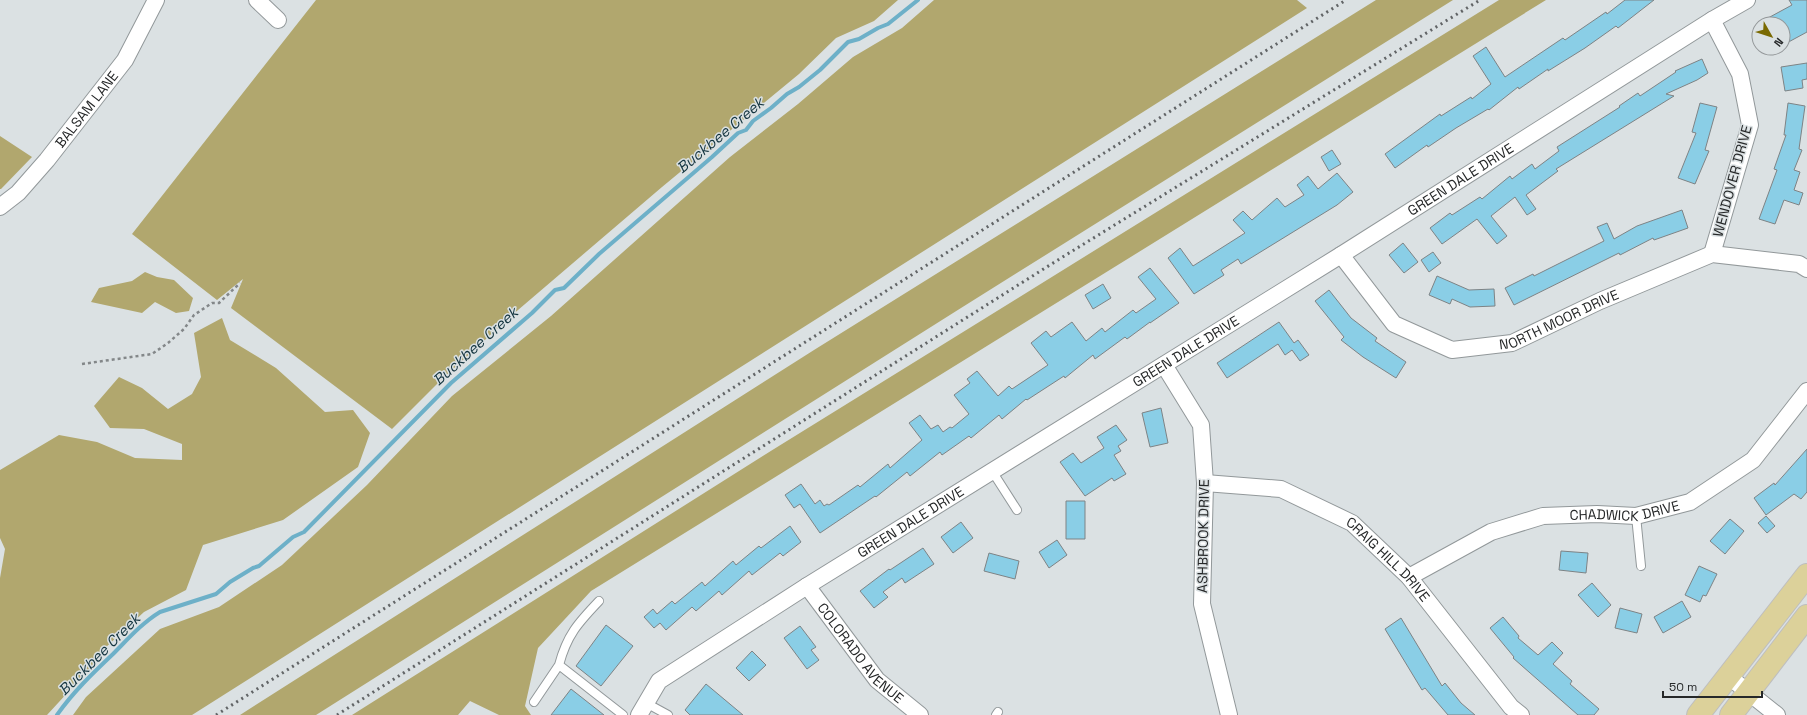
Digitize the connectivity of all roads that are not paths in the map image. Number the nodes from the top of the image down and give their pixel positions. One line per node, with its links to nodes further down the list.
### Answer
1 (156, 0): 6 (street, BALSAM LANE)
2 (257, 0): 4 (street)
3 (1747, 0): 5 (street, GREEN DALE DRIVE)
4 (278, 20)
5 (1712, 20): 7 (street, WENDOVER DRIVE); 8 (street, GREEN DALE DRIVE)
6 (0, 207)
7 (1712, 254): 8 (street, NORTH MOOR DRIVE); 9 (street, NORTH MOOR DRIVE)
8 (1341, 255): 10 (street, GREEN DALE DRIVE)
9 (1807, 269)
10 (1164, 365): 12 (street, GREEN DALE DRIVE); 13 (street, ASHBROOK DRIVE)
11 (1807, 391): 15 (street, CHADWICK DRIVE)
12 (992, 471): 14 (lane); 19 (street, GREEN DALE DRIVE)
13 (1205, 482): 18 (street, CRAIG HILL DRIVE); 30 (street, ASHBROOK DRIVE)
14 (1017, 510)
15 (1636, 516): 16 (lane); 18 (street, CHADWICK DRIVE)
16 (1641, 566)
17 (1807, 575): 23 (main road)
18 (1409, 577): 31 (street, CRAIG HILL DRIVE)
19 (807, 586): 26 (street, GREEN DALE DRIVE); 29 (street, COLORADO AVENUE)
20 (600, 601): 22 (lane)
21 (1807, 616): 24 (main road)
22 (559, 666): 25 (lane); 27 (lane)
23 (1728, 676): 24 (street); 32 (main road)
24 (1748, 692): 33 (main road); 34 (street)
25 (534, 702)
26 (643, 709): 28 (lane)
27 (623, 715)
28 (668, 715)
29 (920, 715)
30 (1229, 715)
31 (1521, 715)
32 (1698, 715)
33 (1730, 715)
34 (1777, 715)

